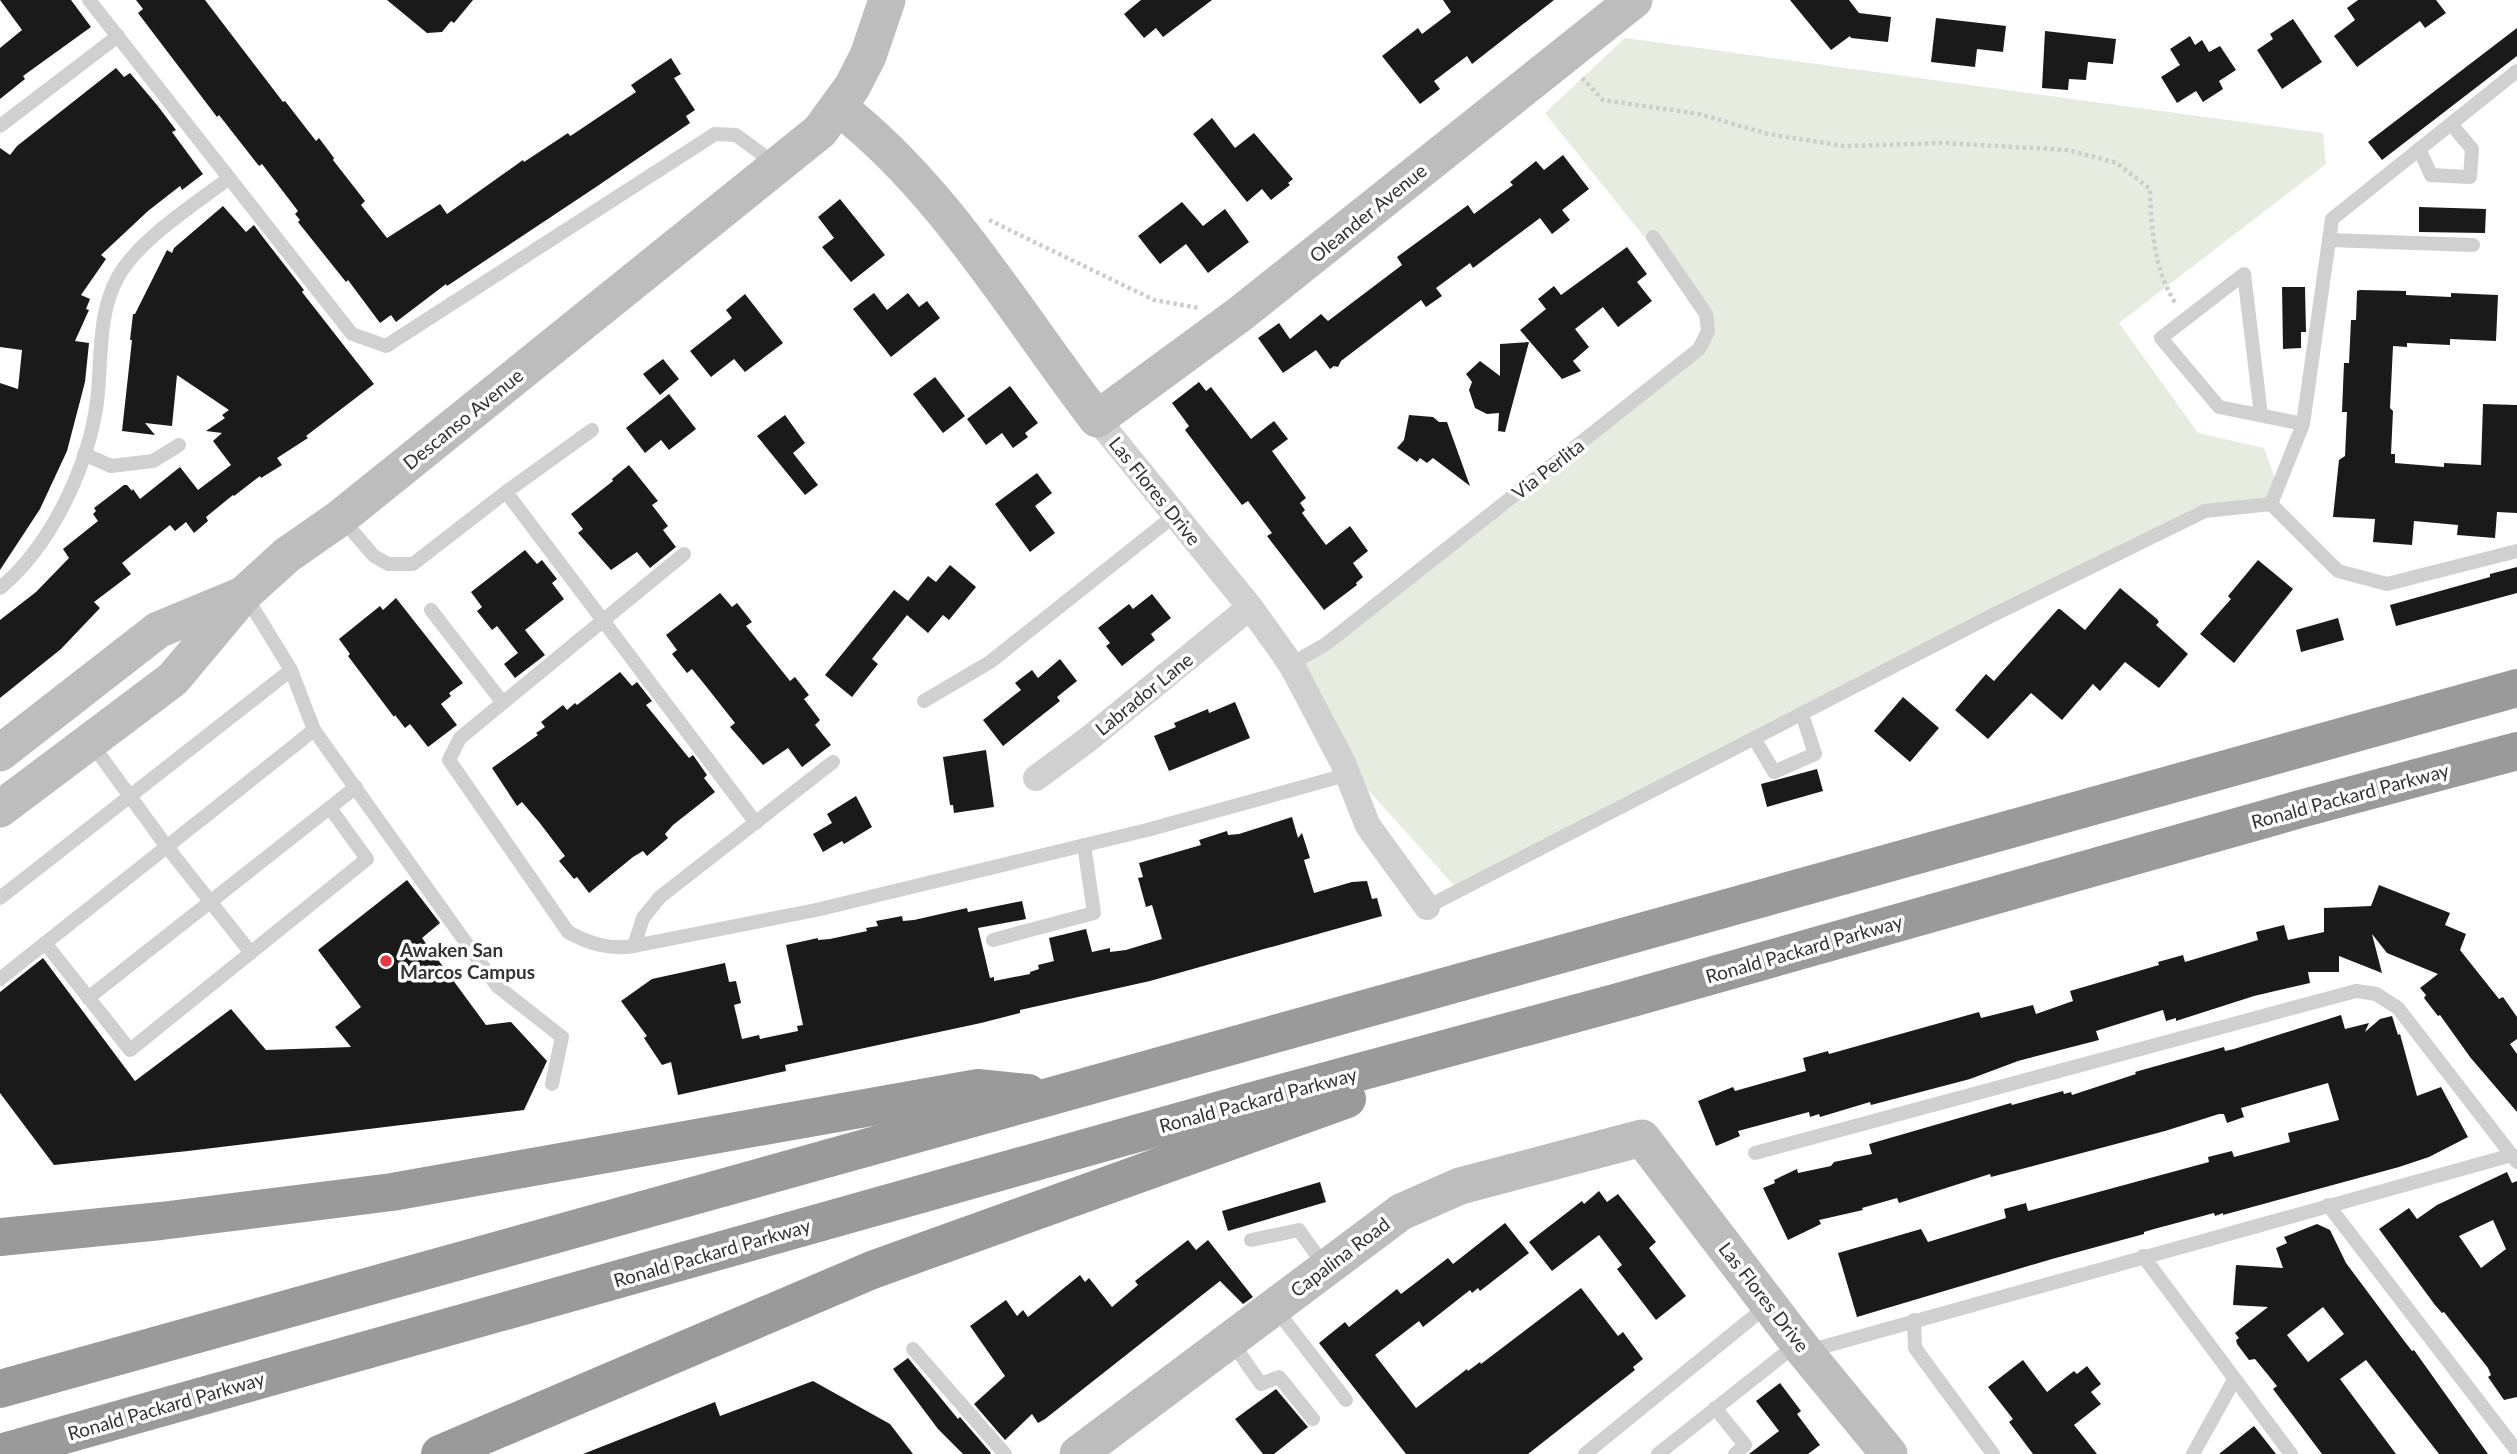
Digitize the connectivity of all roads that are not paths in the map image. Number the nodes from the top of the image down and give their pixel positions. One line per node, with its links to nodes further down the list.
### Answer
1 (89, 0): 4 (lane)
2 (887, 0): 6 (street, Descanso Avenue)
3 (1634, 0): 16 (street, Oleander Avenue)
4 (118, 36): 8 (lane); 11 (lane)
5 (2517, 71): 7 (lane)
6 (838, 107): 10 (street, Descanso Avenue); 16 (street, Las Flores Drive)
7 (2451, 124): 9 (lane); 9 (lane)
8 (0, 126)
9 (2419, 149): 13 (lane)
10 (778, 167): 11 (lane); 24 (street, Descanso Avenue)
11 (229, 178): 20 (lane)
12 (1653, 237): 32 (lane, Via Perlita)
13 (2329, 240): 14 (lane); 17 (lane)
14 (2473, 245)
15 (2261, 415): 15 (lane); 17 (lane)
16 (1097, 419): 23 (street, Las Flores Drive)
17 (2303, 424): 22 (lane)
18 (592, 430): 21 (lane)
19 (179, 445): 20 (lane)
20 (84, 454): 27 (lane)
21 (506, 492): 24 (lane); 31 (lane)
22 (2271, 504): 25 (lane); 37 (lane)
23 (1175, 515): 29 (street, Las Flores Drive); 35 (lane)
24 (341, 517): 28 (street, Descanso Avenue)
25 (2517, 551)
26 (684, 554): 31 (lane)
27 (0, 588)
28 (244, 594): 33 (lane); 40 (street, Descanso Avenue); 42 (street)
29 (1250, 607): 32 (street, Las Flores Drive); 45 (street, Labrador Lane)
30 (431, 610): 36 (lane)
31 (602, 620): 36 (lane); 50 (lane)
32 (1291, 664): 44 (street, Las Flores Drive)
33 (291, 670): 38 (lane); 47 (lane)
34 (2517, 688): 64 (highway)
35 (924, 701)
36 (503, 703): 58 (lane)
37 (1802, 713): 39 (lane); 39 (lane)
38 (314, 730): 46 (lane); 52 (lane)
39 (1754, 738): 55 (lane)
40 (90, 741): 47 (lane); 49 (street, Descanso Avenue)
41 (2517, 751): 62 (highway, Ronald Packard Parkway)
42 (0, 753)
43 (832, 762): 50 (lane)
44 (1346, 775): 51 (lane); 55 (street, Las Flores Drive)
45 (1036, 778)
46 (356, 787): 48 (lane); 63 (lane)
47 (129, 797): 52 (lane); 53 (lane)
48 (330, 808): 54 (lane); 59 (lane)
49 (0, 809)
50 (756, 823): 58 (lane)
51 (1084, 845): 56 (lane); 58 (lane)
52 (167, 846): 54 (lane); 57 (lane)
53 (0, 898)
54 (209, 902): 59 (lane); 61 (lane)
55 (1427, 907)
56 (993, 940)
57 (45, 943): 60 (lane); 61 (lane)
58 (634, 946)
59 (251, 954): 61 (lane)
60 (0, 979)
61 (88, 998)
62 (1618, 1003): 85 (highway, Ronald Packard Parkway); 86 (highway)
63 (552, 1084)
64 (1058, 1095): 69 (highway); 80 (highway)
65 (1642, 1138): 72 (street, Capalina Road); 73 (street, Las Flores Drive)
66 (1755, 1153): 67 (lane)
67 (2514, 1159): 68 (lane)
68 (2328, 1205): 71 (lane); 84 (lane)
69 (0, 1237)
70 (1251, 1240): 72 (lane)
71 (2143, 1256): 75 (lane); 79 (lane)
72 (1326, 1268): 74 (street, Capalina Road)
73 (1769, 1304): 77 (street, Las Flores Drive); 89 (lane)
74 (1274, 1307): 76 (street, Capalina Road); 81 (lane)
75 (1914, 1320): 77 (lane); 93 (lane)
76 (1230, 1340): 83 (lane); 88 (street, Capalina Road)
77 (1802, 1347): 82 (lane); 92 (street, Las Flores Drive)
78 (913, 1349): 87 (lane)
79 (2234, 1380): 94 (lane); 95 (lane)
80 (0, 1389)
81 (1346, 1400)
82 (1715, 1408): 90 (lane); 91 (lane)
83 (1313, 1419)
84 (2517, 1451)
85 (0, 1453)
86 (440, 1454)
87 (1005, 1454)
88 (1078, 1454)
89 (1585, 1454)
90 (1658, 1454)
91 (1735, 1454)
92 (1889, 1454)
93 (1993, 1454)
94 (2193, 1454)
95 (2291, 1454)

